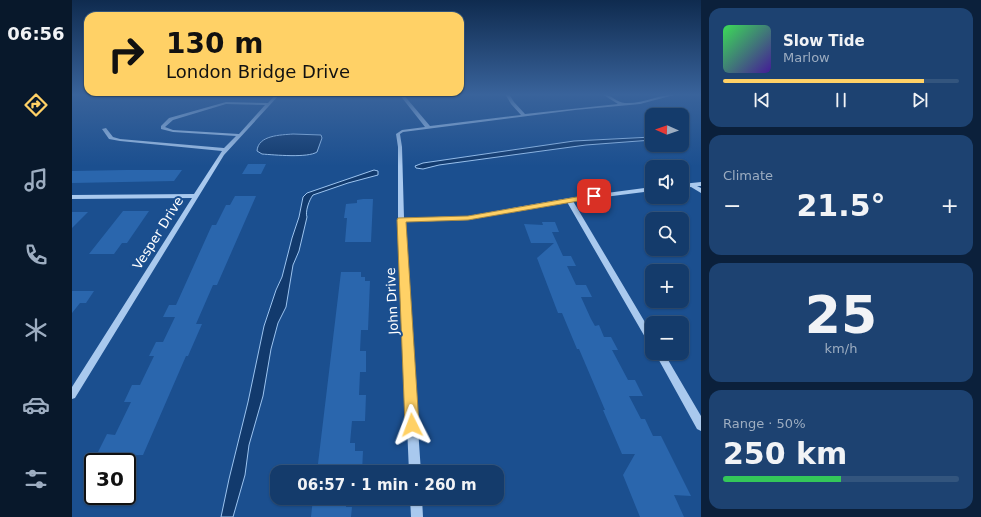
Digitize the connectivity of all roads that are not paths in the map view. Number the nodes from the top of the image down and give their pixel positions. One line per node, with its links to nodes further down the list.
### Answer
1 (174, 118): 7 (street)
2 (255, 118): 7 (street, Vesper Drive)
3 (421, 118): 5 (street)
4 (499, 118): 5 (street)
5 (428, 127): 17 (street, John Drive)
6 (104, 129): 8 (street)
7 (239, 135): 8 (street, Vesper Drive)
8 (225, 150): 14 (street, Vesper Drive)
9 (701, 184): 11 (street)
10 (689, 185): 11 (street)
11 (692, 185): 13 (street)
12 (645, 190): 16 (street)
13 (701, 191)
14 (195, 196): 15 (street); 20 (street, Vesper Drive)
15 (72, 197)
16 (569, 200): 17 (street); 18 (street)
17 (401, 220): 22 (street, John Drive)
18 (645, 330)
19 (663, 360): 21 (street)
20 (72, 395)
21 (701, 426)
22 (415, 465)
23 (416, 505): 24 (street)
24 (417, 517)

